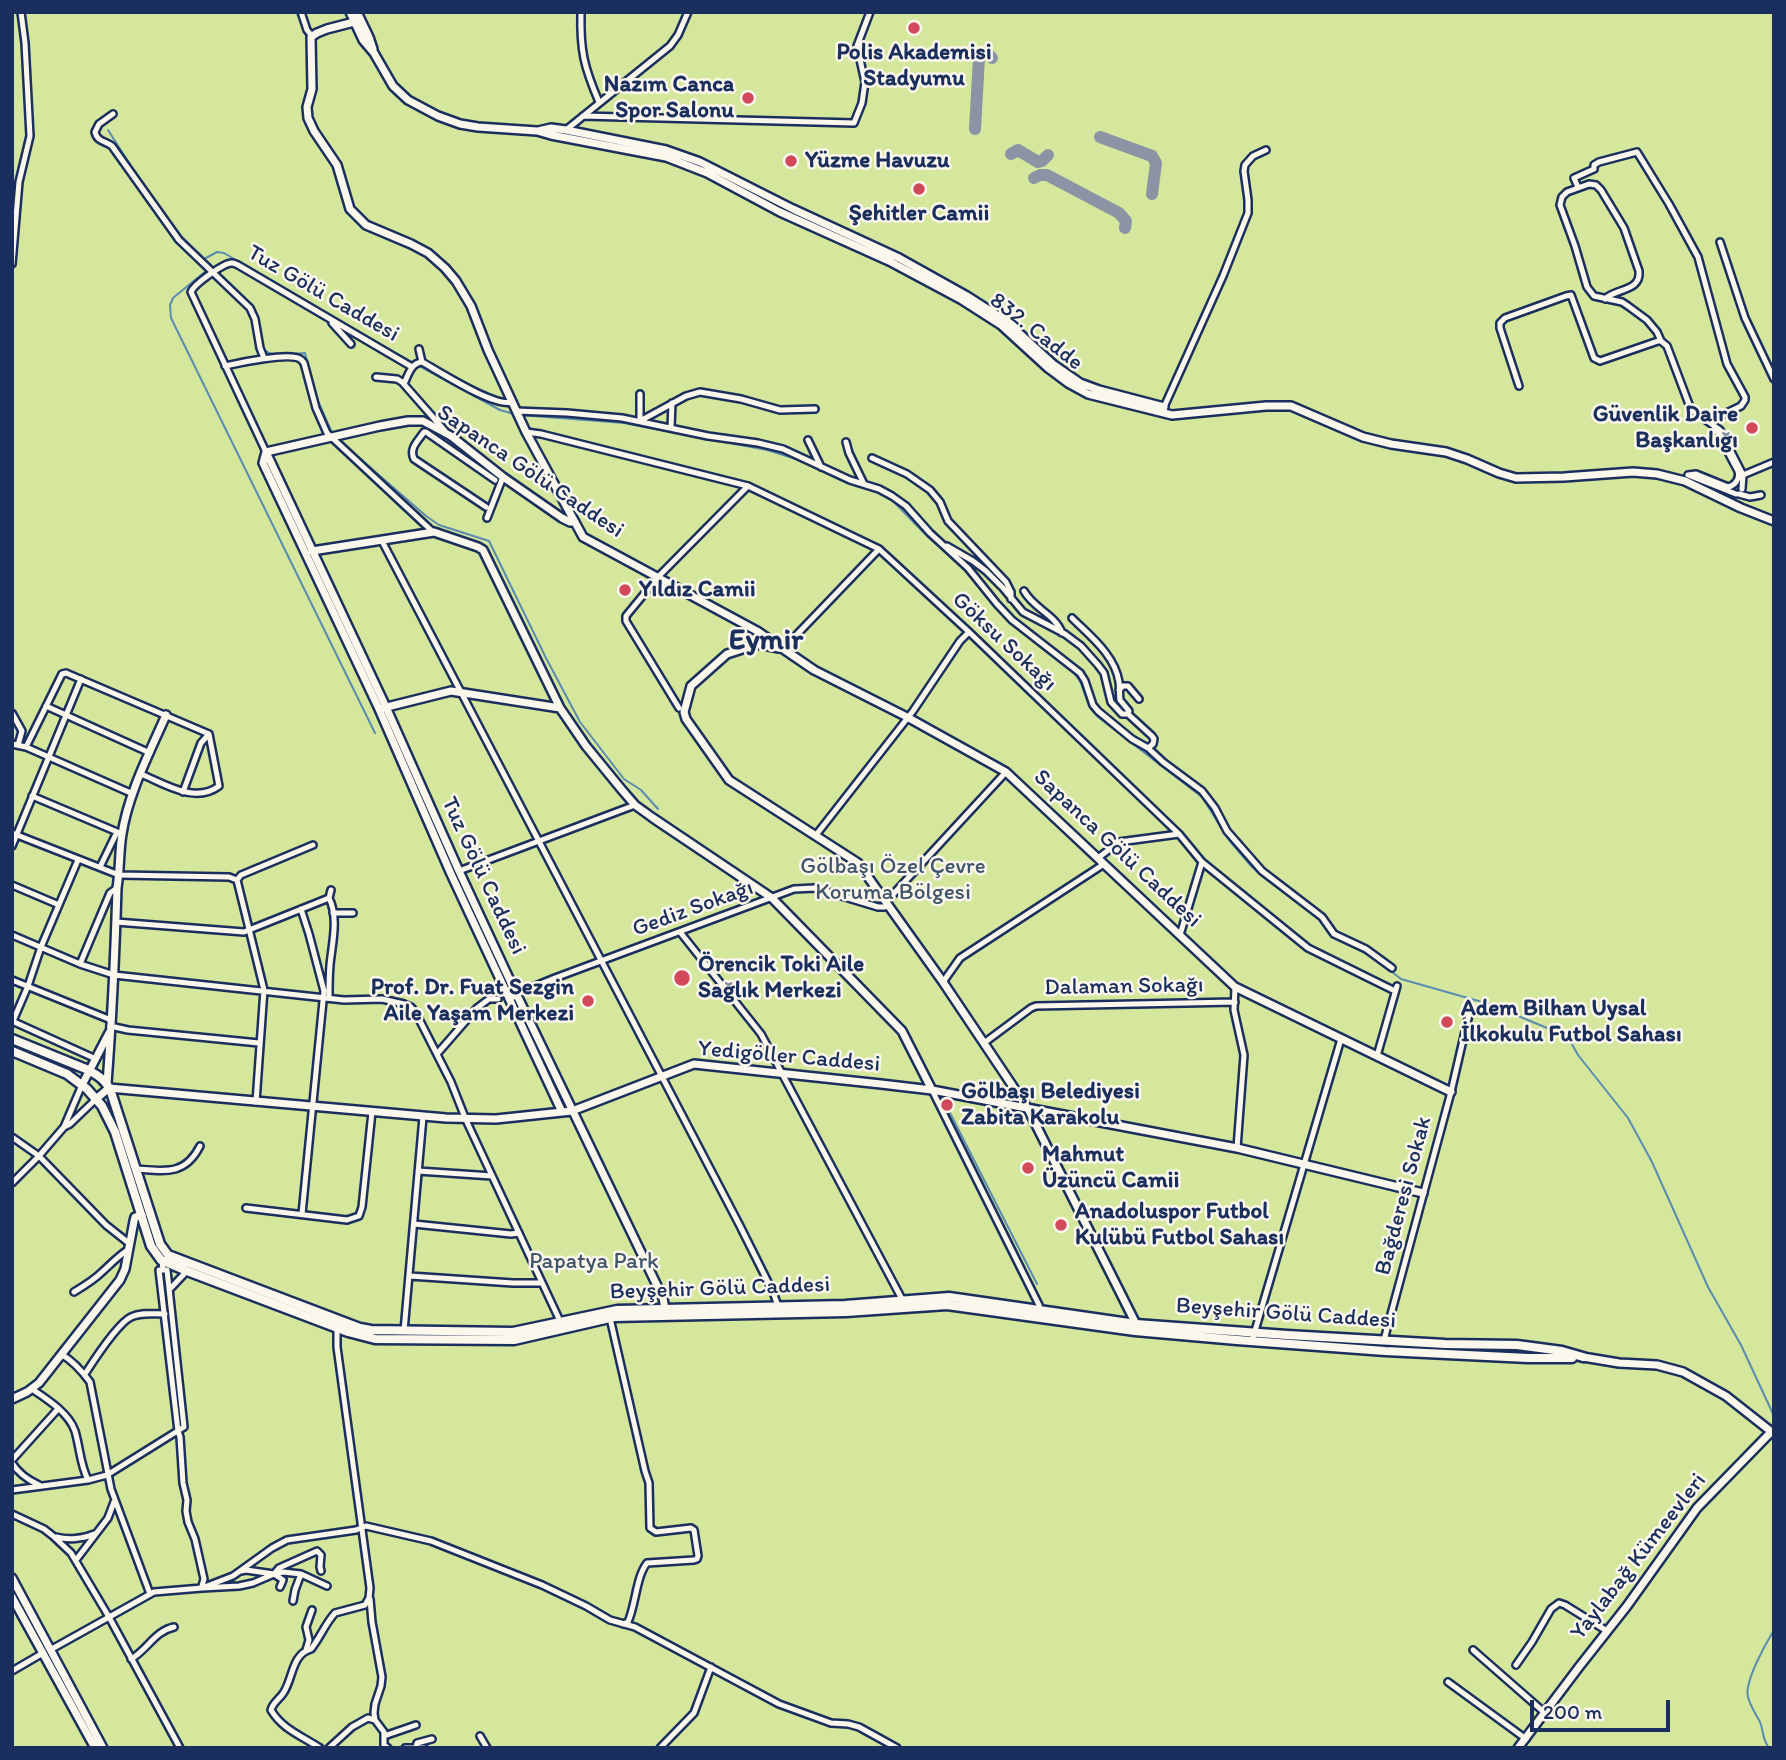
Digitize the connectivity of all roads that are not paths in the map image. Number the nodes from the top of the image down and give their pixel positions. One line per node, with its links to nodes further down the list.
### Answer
1 (21, 12): 7 (street); 18 (street)
2 (302, 12): 8 (street)
3 (581, 12): 9 (street)
4 (688, 12): 9 (street)
5 (870, 12): 11 (street)
6 (355, 15): 8 (street); 13 (street, 832. Cadde)
7 (12, 17)
8 (312, 36): 33 (street)
9 (599, 102): 11 (street)
10 (113, 114): 19 (street)
11 (583, 116): 12 (street)
12 (566, 130): 13 (street, 832. Cadde); 16 (street, 832. Cadde)
13 (537, 131): 16 (street, 832. Cadde)
14 (1266, 150): 37 (street)
15 (1578, 187): 20 (street); 20 (street); 40 (street)
16 (760, 197): 34 (street, 832. Cadde)
17 (1720, 242): 29 (street)
18 (12, 264)
19 (213, 270): 21 (street, Tuz Gölü Caddesi); 25 (street); 27 (street, Tuz Gölü Caddesi)
20 (1605, 299): 22 (street)
21 (327, 318): 23 (street); 26 (street, Tuz Gölü Caddesi)
22 (1661, 341): 31 (street); 40 (street)
23 (351, 344)
24 (419, 349): 26 (street)
25 (264, 358): 27 (street); 44 (street)
26 (416, 364): 30 (street); 33 (street, Tuz Gölü Caddesi)
27 (225, 366): 48 (street, Tuz Gölü Caddesi)
28 (376, 377): 30 (street)
29 (1774, 379)
30 (404, 384): 43 (street)
31 (1518, 386)
32 (640, 394): 39 (street)
33 (511, 402): 38 (street)
34 (1135, 403): 37 (street, 832. Cadde); 55 (street, 832. Cadde)
35 (672, 404): 36 (street); 39 (street); 41 (street)
36 (815, 409)
37 (1163, 409)
38 (516, 411): 39 (street); 42 (street)
39 (639, 421): 41 (street)
40 (1714, 423): 53 (street); 57 (street)
41 (671, 428): 52 (street)
42 (526, 432): 58 (street, Göksu Sokağı); 64 (street)
43 (447, 433): 44 (street, Sapanca Gölü Caddesi); 47 (street, Sapanca Gölü Caddesi)
44 (333, 436): 48 (street, Sapanca Gölü Caddesi); 65 (street)
45 (808, 440): 52 (street)
46 (846, 442): 56 (street)
47 (468, 449): 49 (street); 54 (street, Sapanca Gölü Caddesi)
48 (266, 452): 69 (street, Tuz Gölü Caddesi); 84 (street, Tuz Gölü Caddesi)
49 (462, 457): 54 (street); 61 (street)
50 (872, 458): 72 (street)
51 (1774, 462): 53 (street)
52 (821, 467): 56 (street)
53 (1743, 475): 59 (street)
54 (499, 478): 62 (street); 64 (street, Sapanca Gölü Caddesi)
55 (1686, 478): 57 (street); 59 (street); 63 (street, 832. Cadde)
56 (864, 484): 67 (street)
57 (1733, 485): 59 (street)
58 (748, 486): 68 (street, Göksu Sokağı); 70 (street)
59 (1739, 493): 60 (street)
60 (1761, 495)
61 (486, 507)
62 (487, 518)
63 (1774, 521)
64 (575, 522): 70 (street, Sapanca Gölü Caddesi)
65 (434, 532): 66 (street); 85 (street)
66 (382, 541): 69 (street); 81 (street)
67 (938, 541): 72 (street); 95 (street)
68 (879, 549): 75 (street, Göksu Sokağı); 78 (street)
69 (312, 551): 84 (street, Tuz Gölü Caddesi)
70 (658, 577): 74 (street, Sapanca Gölü Caddesi); 86 (street)
71 (1024, 591): 76 (street)
72 (1011, 599): 76 (street)
73 (1072, 618): 80 (street)
74 (757, 631): 77 (street); 78 (street, Sapanca Gölü Caddesi)
75 (969, 632): 91 (street); 106 (street, Göksu Sokağı)
76 (1062, 633): 88 (street)
77 (758, 644): 78 (street); 107 (street)
78 (783, 649): 91 (street, Sapanca Gölü Caddesi)
79 (81, 679): 83 (street); 89 (street); 90 (street)
80 (1119, 690): 82 (street); 88 (street)
81 (461, 692): 84 (street); 85 (street); 108 (street)
82 (1139, 699)
83 (46, 706): 89 (street); 94 (street)
84 (382, 708): 115 (street, Tuz Gölü Caddesi); 143 (street, Tuz Gölü Caddesi)
85 (561, 708): 103 (street)
86 (679, 708)
87 (12, 713): 93 (street)
88 (1128, 714): 95 (street)
89 (66, 715): 96 (street); 97 (street)
90 (166, 715): 92 (street); 96 (street)
91 (907, 717): 98 (street, Sapanca Gölü Caddesi); 107 (street)
92 (209, 734): 100 (street); 100 (street)
93 (15, 745): 94 (street)
94 (26, 747): 97 (street)
95 (1148, 748): 136 (street)
96 (150, 753): 99 (street)
97 (48, 757): 101 (street); 102 (street)
98 (1006, 772): 112 (street, Sapanca Gölü Caddesi); 124 (street)
99 (141, 774): 100 (street); 101 (street)
100 (183, 792)
101 (133, 794): 104 (street)
102 (32, 796): 104 (street); 105 (street)
103 (635, 805): 108 (street); 122 (street)
104 (120, 833): 114 (street); 116 (street)
105 (15, 834): 110 (street); 111 (street)
106 (1180, 834): 112 (street); 113 (street, Göksu Sokağı)
107 (816, 835): 124 (street)
108 (539, 841): 115 (street); 134 (street)
109 (313, 845): 117 (street)
110 (12, 846)
111 (78, 860): 114 (street); 123 (street)
112 (1101, 861): 132 (street, Sapanca Gölü Caddesi); 139 (street)
113 (1202, 862): 132 (street); 156 (street, Göksu Sokağı)
114 (100, 867): 116 (street)
115 (459, 871): 143 (street, Tuz Gölü Caddesi)
116 (120, 875): 117 (street); 119 (street)
117 (237, 880): 129 (street)
118 (12, 884): 123 (street)
119 (117, 888): 128 (street); 135 (street)
120 (331, 890): 121 (street)
121 (329, 898): 125 (street); 126 (street)
122 (772, 898): 124 (street, Gediz Sokağı); 130 (street, Gediz Sokağı); 163 (street)
123 (59, 905): 133 (street)
124 (886, 905): 139 (street)
125 (301, 909): 129 (street); 144 (street)
126 (333, 913): 127 (street); 144 (street)
127 (353, 913)
128 (116, 922): 129 (street); 137 (street)
129 (249, 930): 142 (street)
130 (680, 932): 134 (street, Gediz Sokağı); 159 (street)
131 (12, 935): 133 (street)
132 (1180, 935): 141 (street, Sapanca Gölü Caddesi)
133 (40, 947): 135 (street); 140 (street)
134 (601, 961): 143 (street, Gediz Sokağı); 160 (street)
135 (80, 964): 137 (street)
136 (1392, 968)
137 (114, 975): 142 (street); 149 (street)
138 (12, 980): 140 (street)
139 (943, 982): 153 (street)
140 (28, 986): 148 (street); 149 (street)
141 (1235, 987): 146 (street); 151 (street, Sapanca Gölü Caddesi)
142 (264, 990): 144 (street); 152 (street)
143 (513, 997): 169 (street, Tuz Gölü Caddesi); 171 (street, Tuz Gölü Caddesi)
144 (326, 998): 155 (street); 167 (street)
145 (498, 999): 155 (street)
146 (1235, 1002): 153 (street, Dalaman Sokağı); 177 (street)
147 (1470, 1010): 164 (street, Bağderesi Sokak)
148 (13, 1021): 157 (street)
149 (110, 1026): 152 (street); 157 (street); 162 (street)
150 (12, 1039): 158 (main road)
151 (1341, 1039): 156 (street, Sapanca Gölü Caddesi); 179 (street)
152 (260, 1043): 165 (street)
153 (984, 1043): 168 (street)
154 (12, 1051): 161 (main road)
155 (437, 1054): 173 (street)
156 (1377, 1056): 164 (street, Sapanca Gölü Caddesi)
157 (96, 1059): 158 (street)
158 (90, 1071): 161 (street); 162 (main road)
159 (782, 1073): 160 (street, Yedigöller Caddesi); 163 (street, Yedigöller Caddesi); 199 (street)
160 (661, 1077): 169 (street, Yedigöller Caddesi); 200 (street)
161 (82, 1085): 166 (main road); 174 (street)
162 (108, 1085): 165 (street, Yedigöller Caddesi); 166 (street); 180 (main road)
163 (932, 1090): 168 (street, Yedigöller Caddesi); 203 (street)
164 (1451, 1092): 184 (street, Bağderesi Sokak)
165 (256, 1101): 167 (street, Yedigöller Caddesi)
166 (99, 1102): 174 (street); 185 (main road)
167 (314, 1107): 170 (street, Yedigöller Caddesi); 187 (street)
168 (1028, 1109): 177 (street, Yedigöller Caddesi); 207 (street)
169 (572, 1111): 171 (street, Yedigöller Caddesi); 201 (street, Tuz Gölü Caddesi)
170 (372, 1112): 172 (street, Yedigöller Caddesi); 187 (street)
171 (562, 1112): 173 (street, Yedigöller Caddesi)
172 (423, 1116): 173 (street, Yedigöller Caddesi); 181 (street)
173 (466, 1120): 182 (street)
174 (64, 1127): 178 (street)
175 (12, 1137): 178 (street)
176 (200, 1146): 180 (street)
177 (1237, 1148): 179 (street, Yedigöller Caddesi)
178 (39, 1156): 183 (street); 192 (street)
179 (1304, 1164): 184 (street, Yedigöller Caddesi); 210 (street)
180 (136, 1169): 185 (main road)
181 (418, 1171): 182 (street); 190 (street)
182 (492, 1176): 191 (street)
183 (12, 1183)
184 (1423, 1193): 211 (street, Bağderesi Sokak)
185 (143, 1204): 188 (main road); 189 (main road)
186 (246, 1208): 187 (street)
187 (302, 1214)
188 (142, 1215): 189 (main road); 192 (street)
189 (149, 1223): 193 (main road)
190 (414, 1224): 191 (street); 195 (street)
191 (519, 1233): 196 (street)
192 (129, 1247): 198 (street); 213 (street)
193 (164, 1261): 194 (main road); 197 (street); 202 (street); 205 (main road, Beyşehir Gölü Caddesi)
194 (187, 1272): 197 (street); 205 (main road)
195 (410, 1276): 196 (street); 208 (street)
196 (542, 1283): 206 (street)
197 (169, 1290): 202 (street)
198 (74, 1292)
199 (903, 1301): 200 (main road, Beyşehir Gölü Caddesi); 203 (main road, Beyşehir Gölü Caddesi)
200 (778, 1306): 201 (main road, Beyşehir Gölü Caddesi)
201 (666, 1311): 203 (main road); 204 (main road); 206 (main road, Beyşehir Gölü Caddesi)
202 (168, 1314): 215 (street); 219 (street)
203 (1041, 1314): 207 (main road, Beyşehir Gölü Caddesi)
204 (610, 1318): 206 (main road); 247 (street)
205 (339, 1324): 209 (main road, Beyşehir Gölü Caddesi); 229 (street)
206 (561, 1324): 208 (main road, Beyşehir Gölü Caddesi); 209 (main road)
207 (1135, 1327): 210 (main road, Beyşehir Gölü Caddesi)
208 (404, 1331): 209 (main road, Beyşehir Gölü Caddesi)
209 (359, 1332)
210 (1253, 1337): 211 (main road, Beyşehir Gölü Caddesi); 212 (main road)
211 (1384, 1340): 212 (street, Bağderesi Sokak); 214 (main road, Beyşehir Gölü Caddesi)
212 (1385, 1351): 214 (main road)
213 (61, 1354): 215 (street); 216 (street)
214 (1583, 1357): 220 (street, Yaylabağ Kümeevleri)
215 (85, 1374): 223 (street)
216 (32, 1389): 217 (street); 218 (street)
217 (12, 1399)
218 (58, 1409): 221 (street); 224 (street)
219 (178, 1431): 223 (street); 240 (street)
220 (1772, 1433): 249 (street, Yaylabağ Kümeevleri)
221 (12, 1462): 222 (street)
222 (21, 1474): 225 (street); 226 (street)
223 (107, 1475): 224 (street); 227 (street)
224 (88, 1480): 225 (street)
225 (40, 1485): 226 (street)
226 (12, 1490)
227 (115, 1500): 230 (street); 242 (street)
228 (12, 1514): 231 (street)
229 (362, 1528): 234 (street); 241 (street); 247 (street)
230 (96, 1533): 231 (street); 232 (street)
231 (53, 1536): 232 (street)
232 (76, 1560): 246 (street)
233 (321, 1571): 235 (street)
234 (238, 1573): 235 (street); 240 (street)
235 (274, 1574): 236 (street); 239 (street); 240 (street)
236 (301, 1574): 238 (street); 244 (street)
237 (12, 1578): 252 (street)
238 (327, 1586)
239 (280, 1587)
240 (202, 1588): 242 (street)
241 (370, 1588): 250 (street); 259 (street)
242 (150, 1594): 246 (street)
243 (12, 1597): 252 (street)
244 (293, 1601)
245 (312, 1610): 250 (street)
246 (109, 1617): 252 (street); 253 (street)
247 (623, 1624): 255 (street)
248 (174, 1627): 253 (street)
249 (1608, 1631): 254 (street); 258 (street, Yaylabağ Kümeevleri)
250 (306, 1650): 270 (street)
251 (1473, 1650): 258 (street)
252 (46, 1652): 256 (street); 267 (street); 268 (street)
253 (131, 1659): 269 (street)
254 (1516, 1665)
255 (711, 1667): 275 (street); 276 (street)
256 (12, 1671)
257 (1448, 1682): 264 (street)
258 (1545, 1713): 264 (street, Yaylabağ Kümeevleri)
259 (375, 1720): 261 (street); 271 (street)
260 (416, 1725): 261 (street)
261 (384, 1736): 265 (street)
262 (480, 1736): 274 (street)
263 (432, 1739): 266 (street)
264 (1526, 1739): 277 (street, Yaylabağ Kümeevleri)
265 (387, 1747)
266 (416, 1747): 272 (street); 273 (street)
267 (95, 1748)
268 (103, 1748)
269 (180, 1748)
270 (320, 1748)
271 (329, 1748)
272 (405, 1748)
273 (424, 1748)
274 (487, 1748)
275 (660, 1748)
276 (897, 1748)
277 (1518, 1748)

